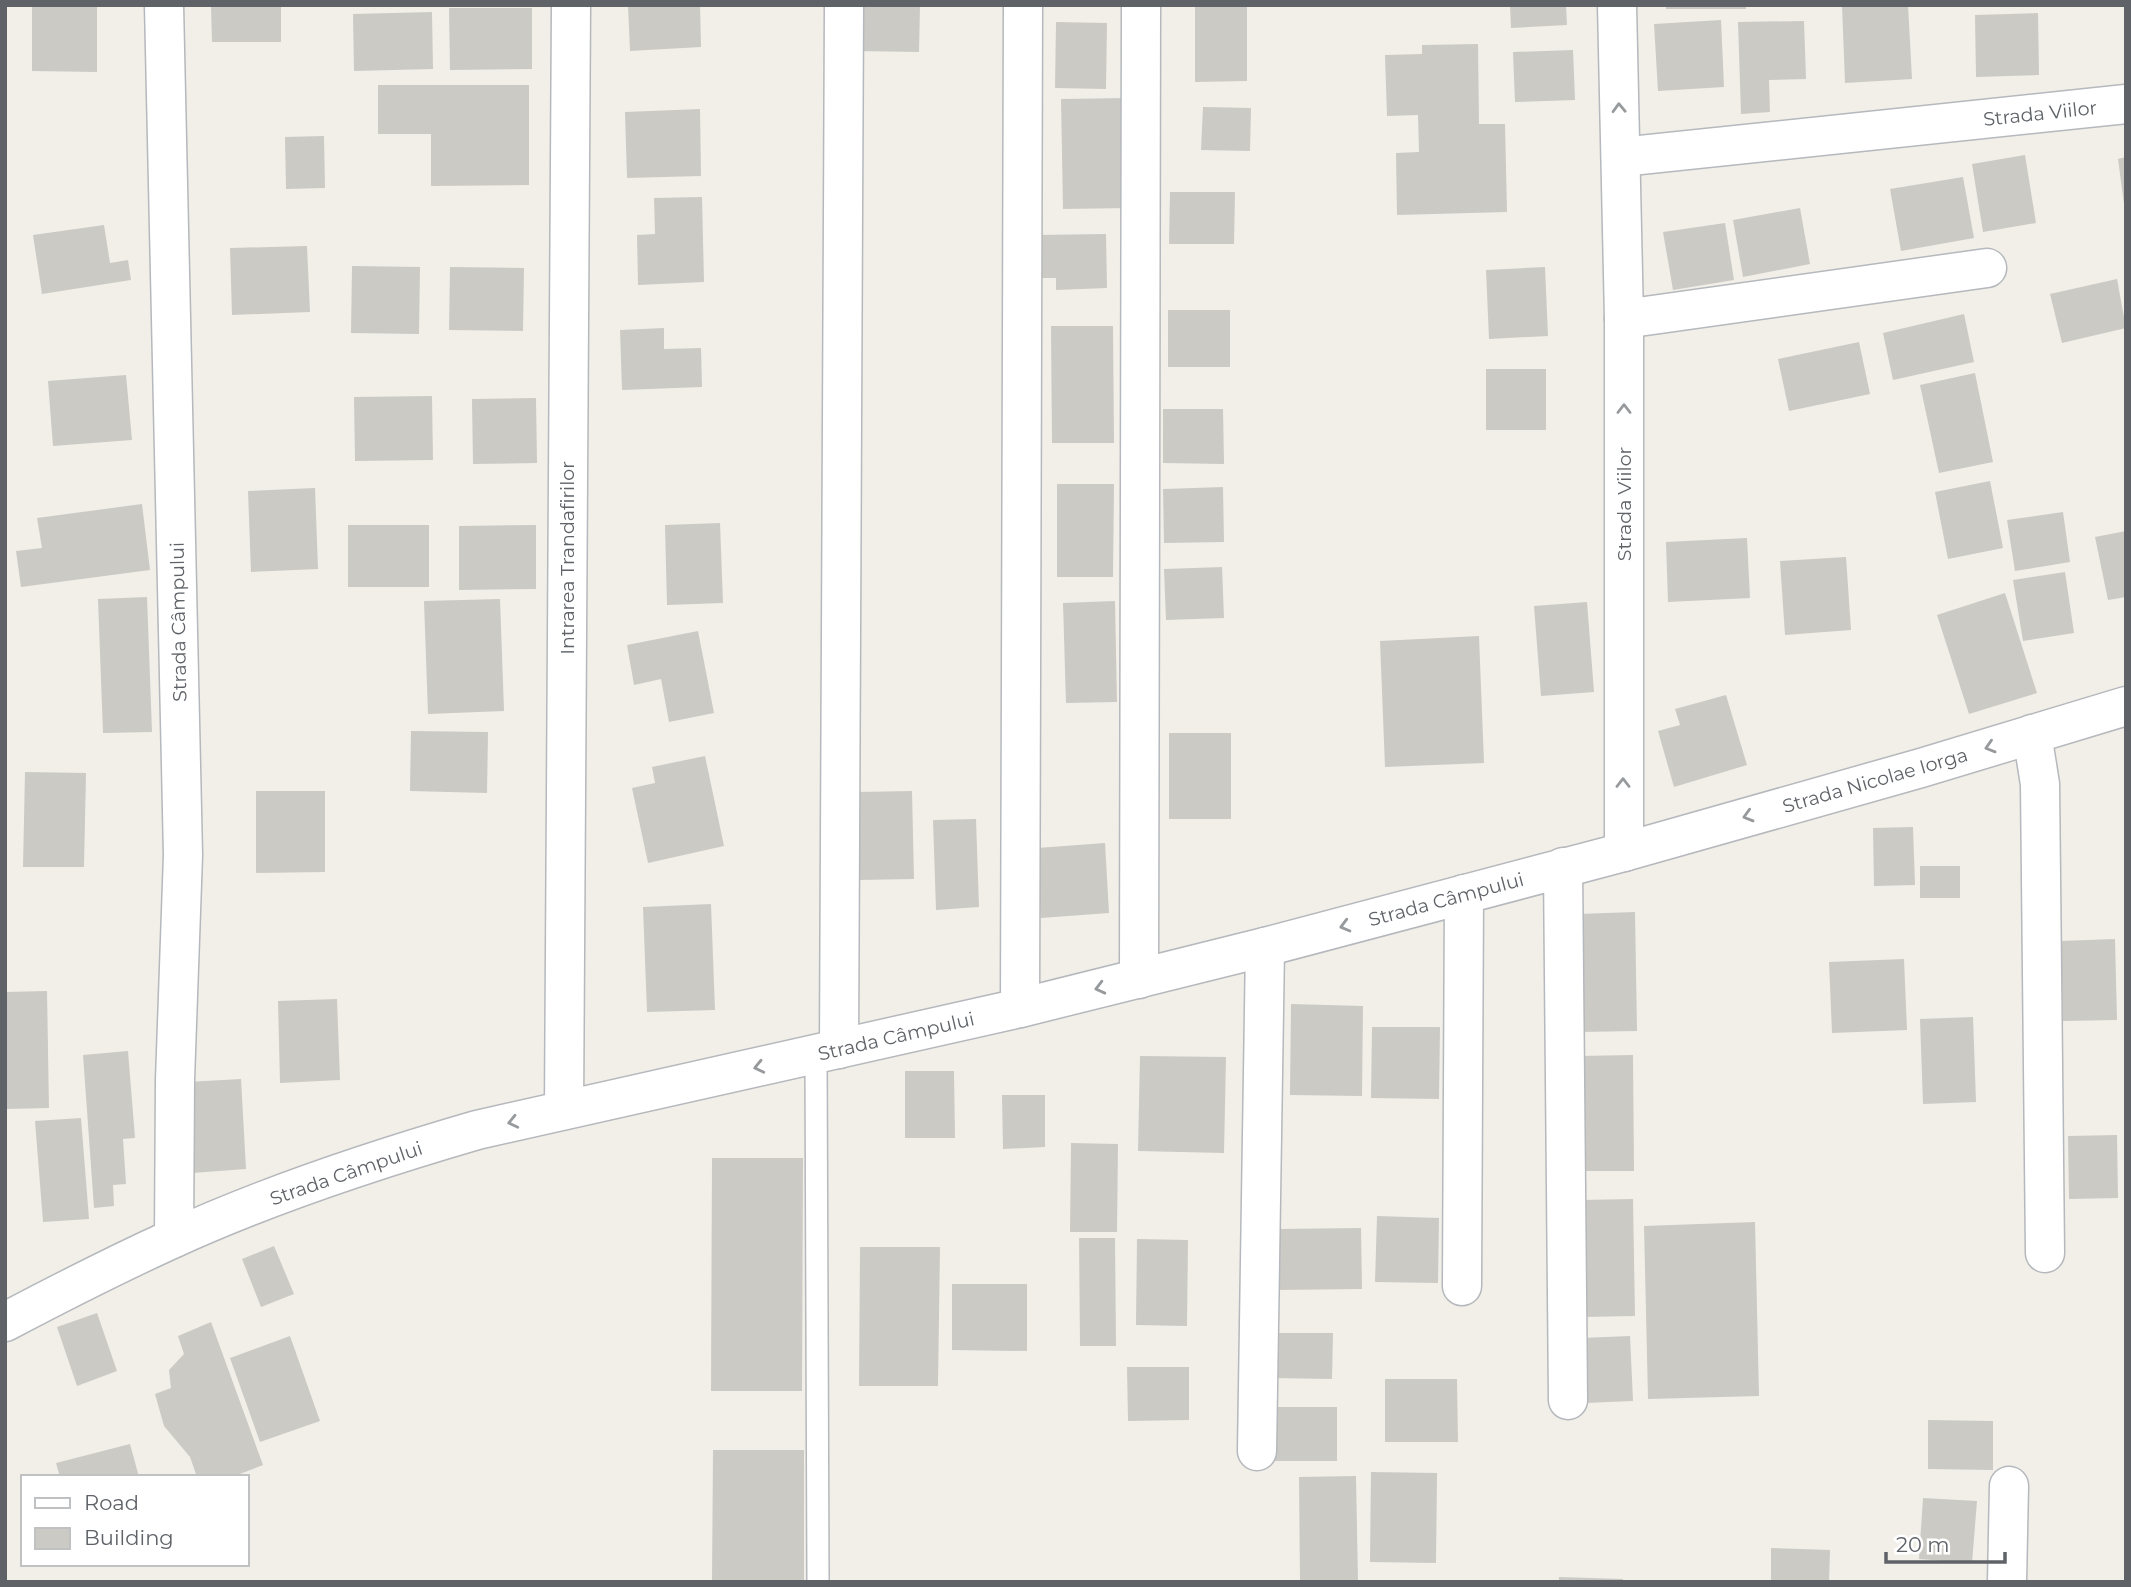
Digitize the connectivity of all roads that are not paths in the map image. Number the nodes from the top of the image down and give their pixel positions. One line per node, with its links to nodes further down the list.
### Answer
1 (164, 5): 21 (street, Strada Câmpului)
2 (571, 5): 20 (street, Intrarea Trandafirilor)
3 (844, 5): 19 (street)
4 (1023, 5): 18 (street)
5 (1141, 5): 17 (street)
6 (1617, 5): 8 (street, Strada Viilor, one-way to 6)
7 (2126, 104): 8 (street, Strada Viilor)
8 (1621, 157): 10 (street, Strada Viilor)
9 (1987, 268): 10 (street)
10 (1624, 319): 13 (street, Strada Viilor, one-way to 10)
11 (2126, 706): 12 (street, Strada Nicolae Iorga)
12 (2032, 734): 13 (street, Strada Nicolae Iorga, one-way to 13); 22 (street)
13 (1623, 852): 14 (street, Strada Câmpului)
14 (1563, 867): 15 (street, Strada Câmpului); 25 (street)
15 (1464, 894): 16 (street, Strada Câmpului, one-way to 16); 23 (street)
16 (1265, 947): 17 (street, Strada Câmpului); 26 (street)
17 (1139, 979): 18 (street, Strada Câmpului, one-way to 18)
18 (1020, 1008): 19 (street, Strada Câmpului)
19 (828, 1052): 20 (street, Strada Câmpului, one-way to 20); 28 (lane)
20 (564, 1110): 21 (street, Strada Câmpului, one-way to 21)
21 (174, 1238): 24 (street, Strada Câmpului)
22 (2045, 1253)
23 (1462, 1286)
24 (5, 1322)
25 (1568, 1399)
26 (1258, 1451)
27 (2009, 1486): 29 (street)
28 (818, 1582)
29 (2007, 1582)

